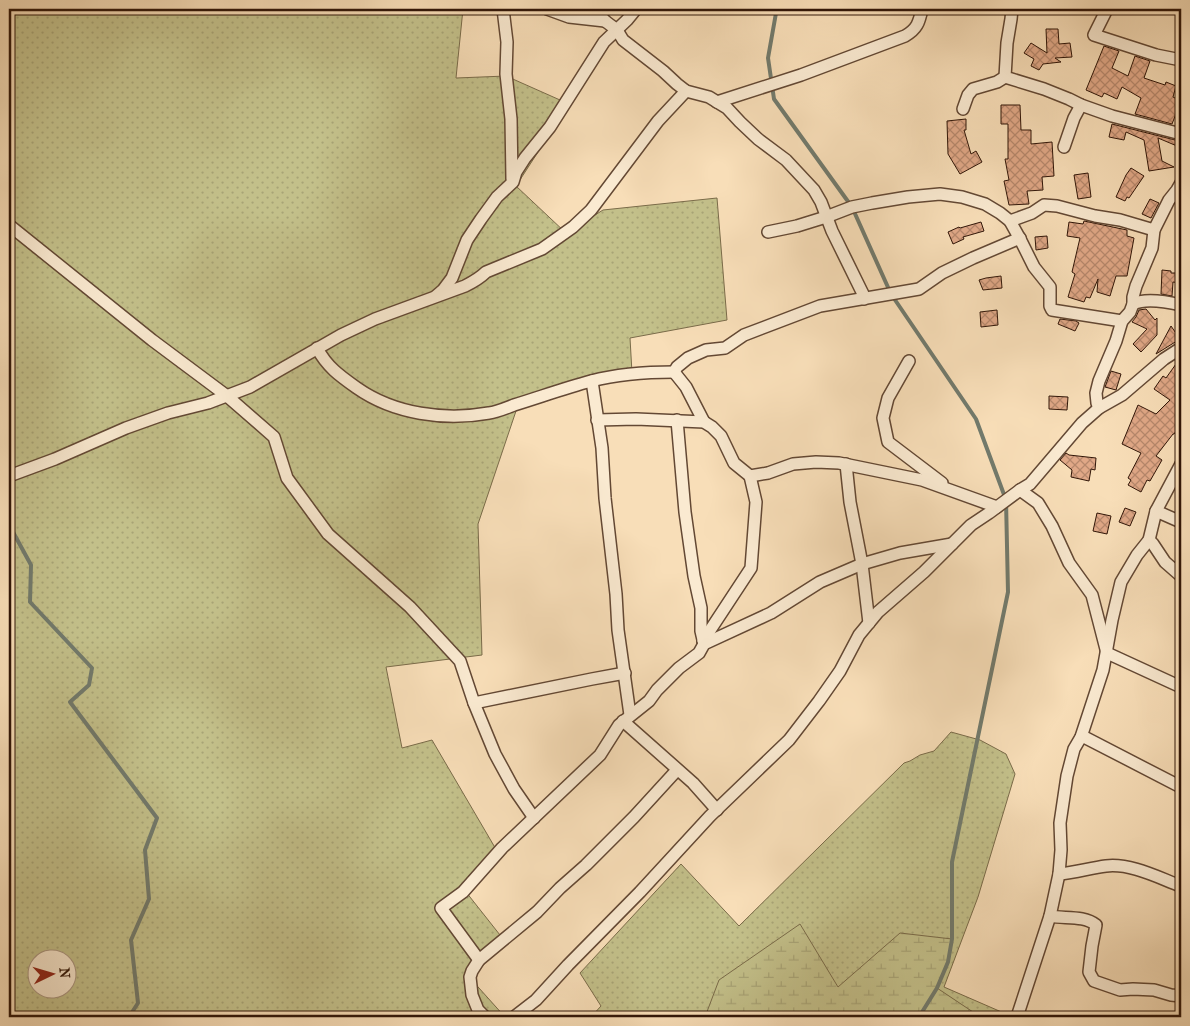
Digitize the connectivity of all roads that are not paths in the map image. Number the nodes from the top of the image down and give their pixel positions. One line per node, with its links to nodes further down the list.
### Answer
1 (503, 9): 18 (street)
2 (547, 9): 8 (street)
3 (595, 9): 8 (street)
4 (636, 9): 9 (street)
5 (922, 9): 13 (street)
6 (1012, 9): 11 (street)
7 (1107, 9): 10 (street)
8 (605, 21): 9 (street)
9 (617, 30): 12 (street); 18 (street)
10 (1181, 60)
11 (1005, 77): 14 (street); 15 (street)
12 (686, 91): 13 (street); 26 (street)
13 (717, 102): 20 (street)
14 (1081, 106): 16 (street); 17 (street)
15 (963, 108)
16 (1181, 134)
17 (1064, 147)
18 (513, 182): 26 (street)
19 (1181, 183): 23 (street)
20 (826, 217): 21 (street); 24 (street); 27 (street)
21 (1010, 221): 23 (street); 25 (street)
22 (9, 225): 36 (street)
23 (1154, 230): 28 (street)
24 (768, 232)
25 (1020, 238): 27 (street); 30 (street)
26 (435, 297): 31 (street)
27 (864, 299): 34 (street)
28 (1133, 304): 29 (street); 30 (street)
29 (1181, 306)
30 (1122, 321): 37 (street)
31 (317, 348): 35 (street); 36 (street)
32 (1181, 348): 37 (street)
33 (909, 361): 45 (street)
34 (674, 372): 35 (street); 40 (street)
35 (592, 381): 38 (street)
36 (226, 396): 43 (street); 59 (street)
37 (1100, 408): 46 (street)
38 (597, 420): 39 (street); 57 (street)
39 (677, 420): 40 (street); 55 (street)
40 (704, 422): 44 (street)
41 (846, 464): 44 (street); 45 (street); 52 (street)
42 (1181, 464): 48 (street)
43 (9, 476)
44 (750, 476): 55 (street)
45 (951, 490): 47 (street)
46 (1020, 490): 47 (street); 56 (street)
47 (997, 507): 51 (street)
48 (1156, 511): 49 (street); 50 (street)
49 (1181, 522)
50 (1149, 540): 53 (street); 56 (street)
51 (952, 544): 52 (street); 54 (street)
52 (862, 564): 54 (street); 55 (street)
53 (1181, 576)
54 (869, 623): 64 (street)
55 (704, 642): 60 (street)
56 (1107, 653): 58 (street); 61 (street)
57 (625, 673): 59 (street); 60 (street)
58 (1181, 687)
59 (474, 703): 65 (street)
60 (627, 718): 62 (street); 65 (street)
61 (1081, 737): 63 (street); 66 (street)
62 (677, 770): 64 (street); 69 (street)
63 (1181, 787)
64 (717, 810): 72 (street)
65 (534, 818): 69 (street)
66 (1059, 874): 67 (street); 68 (street)
67 (1181, 886)
68 (1050, 916): 70 (street); 73 (street)
69 (479, 960): 71 (street)
70 (1181, 996)
71 (485, 1017)
72 (514, 1017)
73 (1017, 1017)

